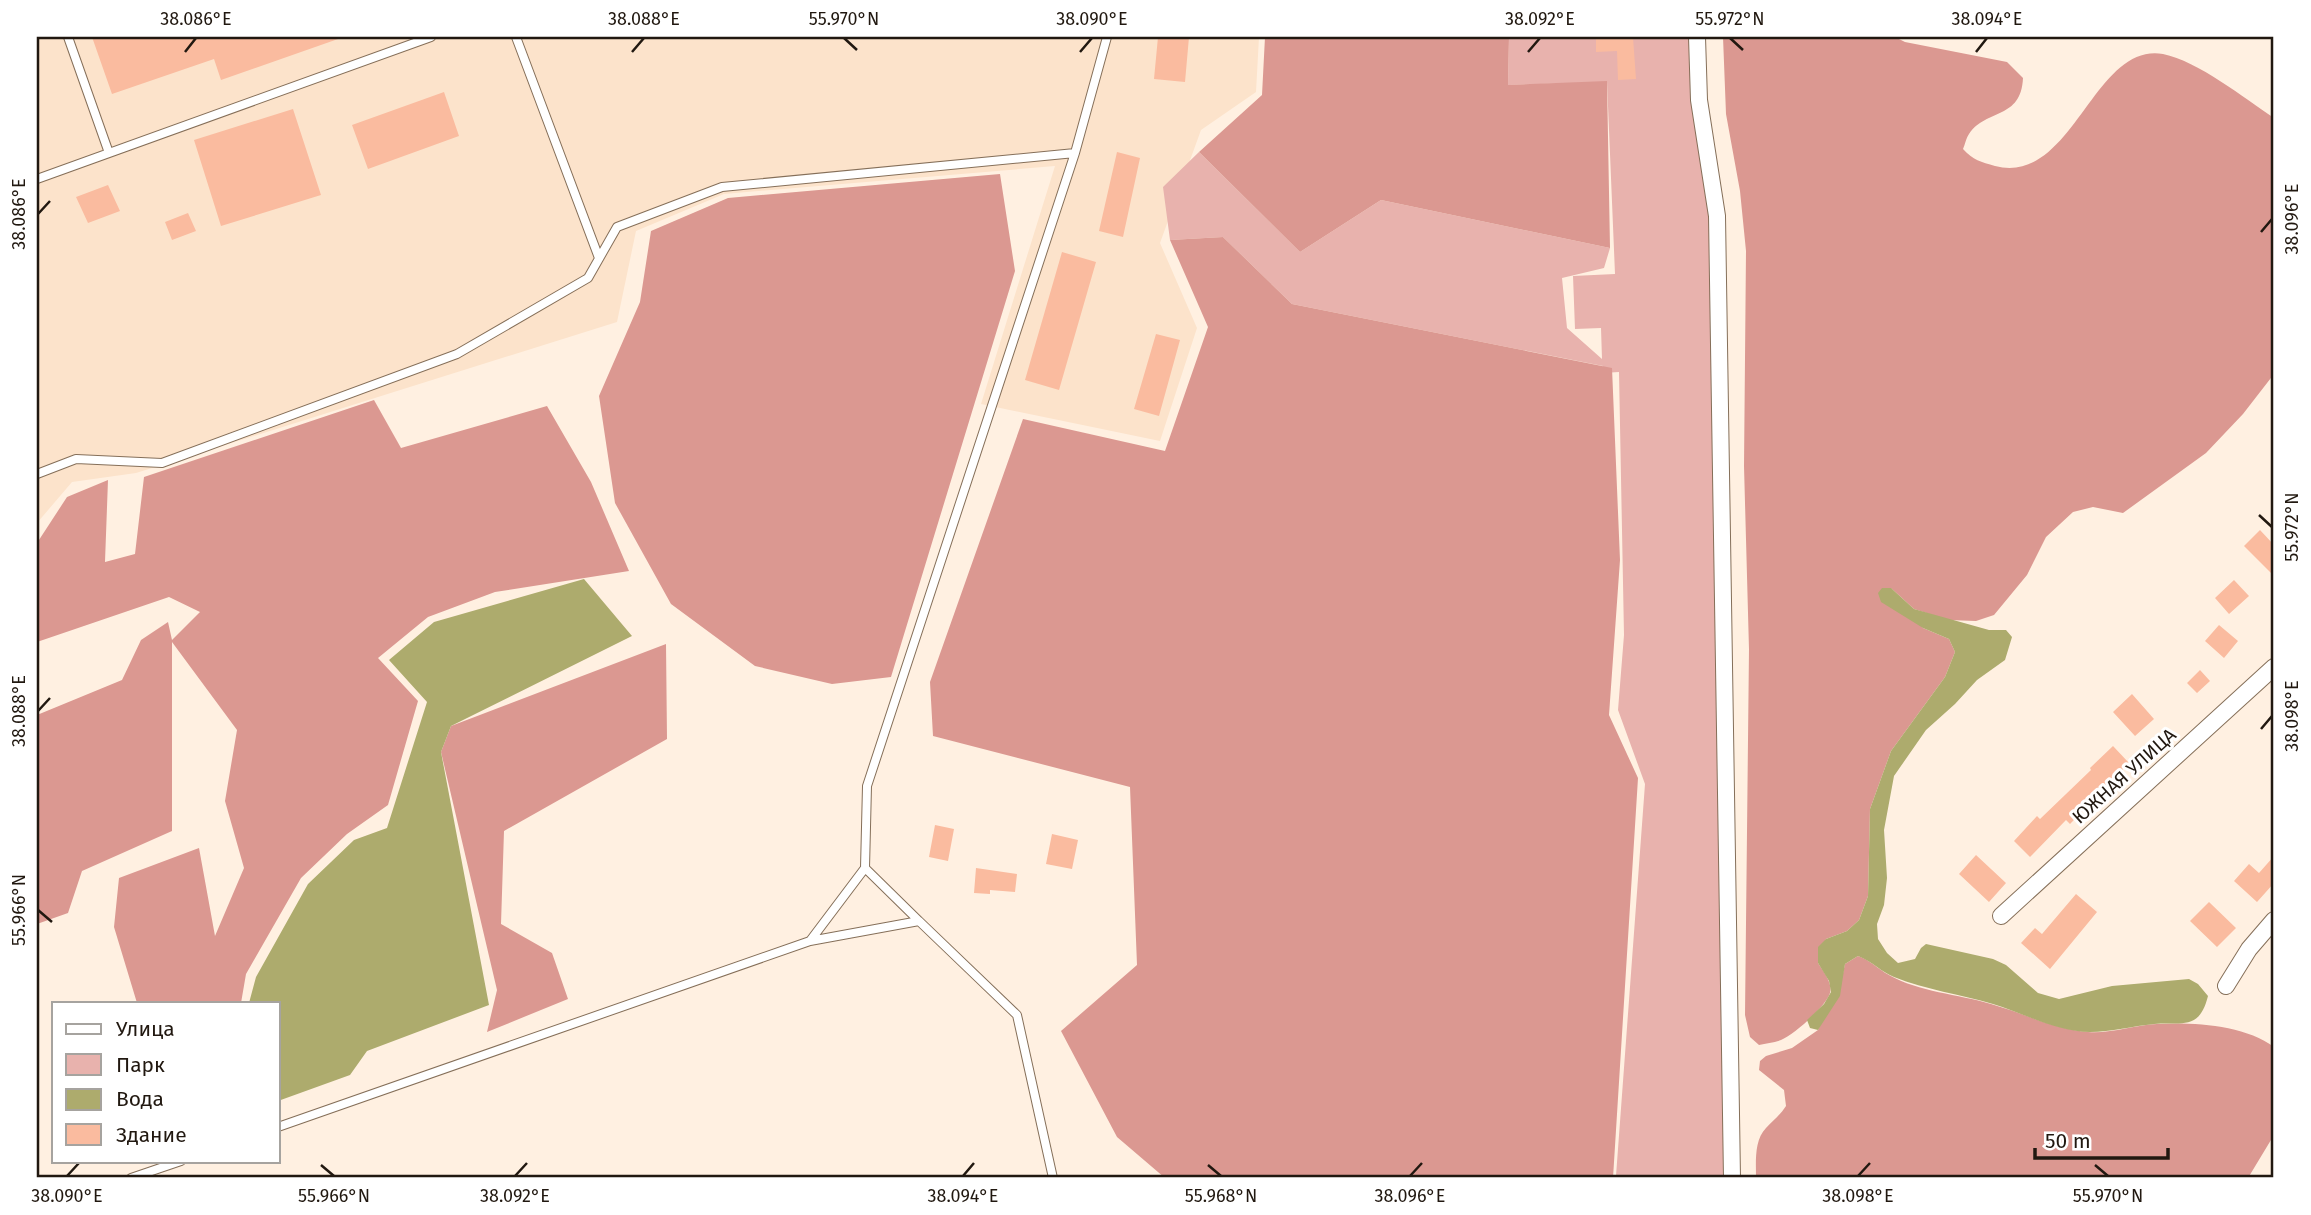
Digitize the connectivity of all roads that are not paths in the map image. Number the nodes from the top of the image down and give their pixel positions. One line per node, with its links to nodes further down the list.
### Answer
1 (68, 37): 6 (lane)
2 (431, 37): 6 (lane)
3 (516, 37): 9 (lane)
4 (1107, 37): 7 (lane)
5 (1697, 37): 22 (street)
6 (109, 153): 8 (lane)
7 (1074, 153): 9 (lane); 12 (lane)
8 (37, 178)
9 (599, 258): 10 (lane)
10 (37, 474)
11 (2274, 667): 13 (street, ЮЖНАЯ УЛИЦА)
12 (865, 868): 15 (lane); 16 (lane)
13 (2001, 916)
14 (2274, 920): 17 (street)
15 (919, 921): 16 (lane); 21 (lane)
16 (810, 941): 18 (lane)
17 (2226, 986)
18 (280, 1126)
19 (178, 1162): 20 (lane)
20 (131, 1178)
21 (1053, 1178)
22 (1732, 1178)

